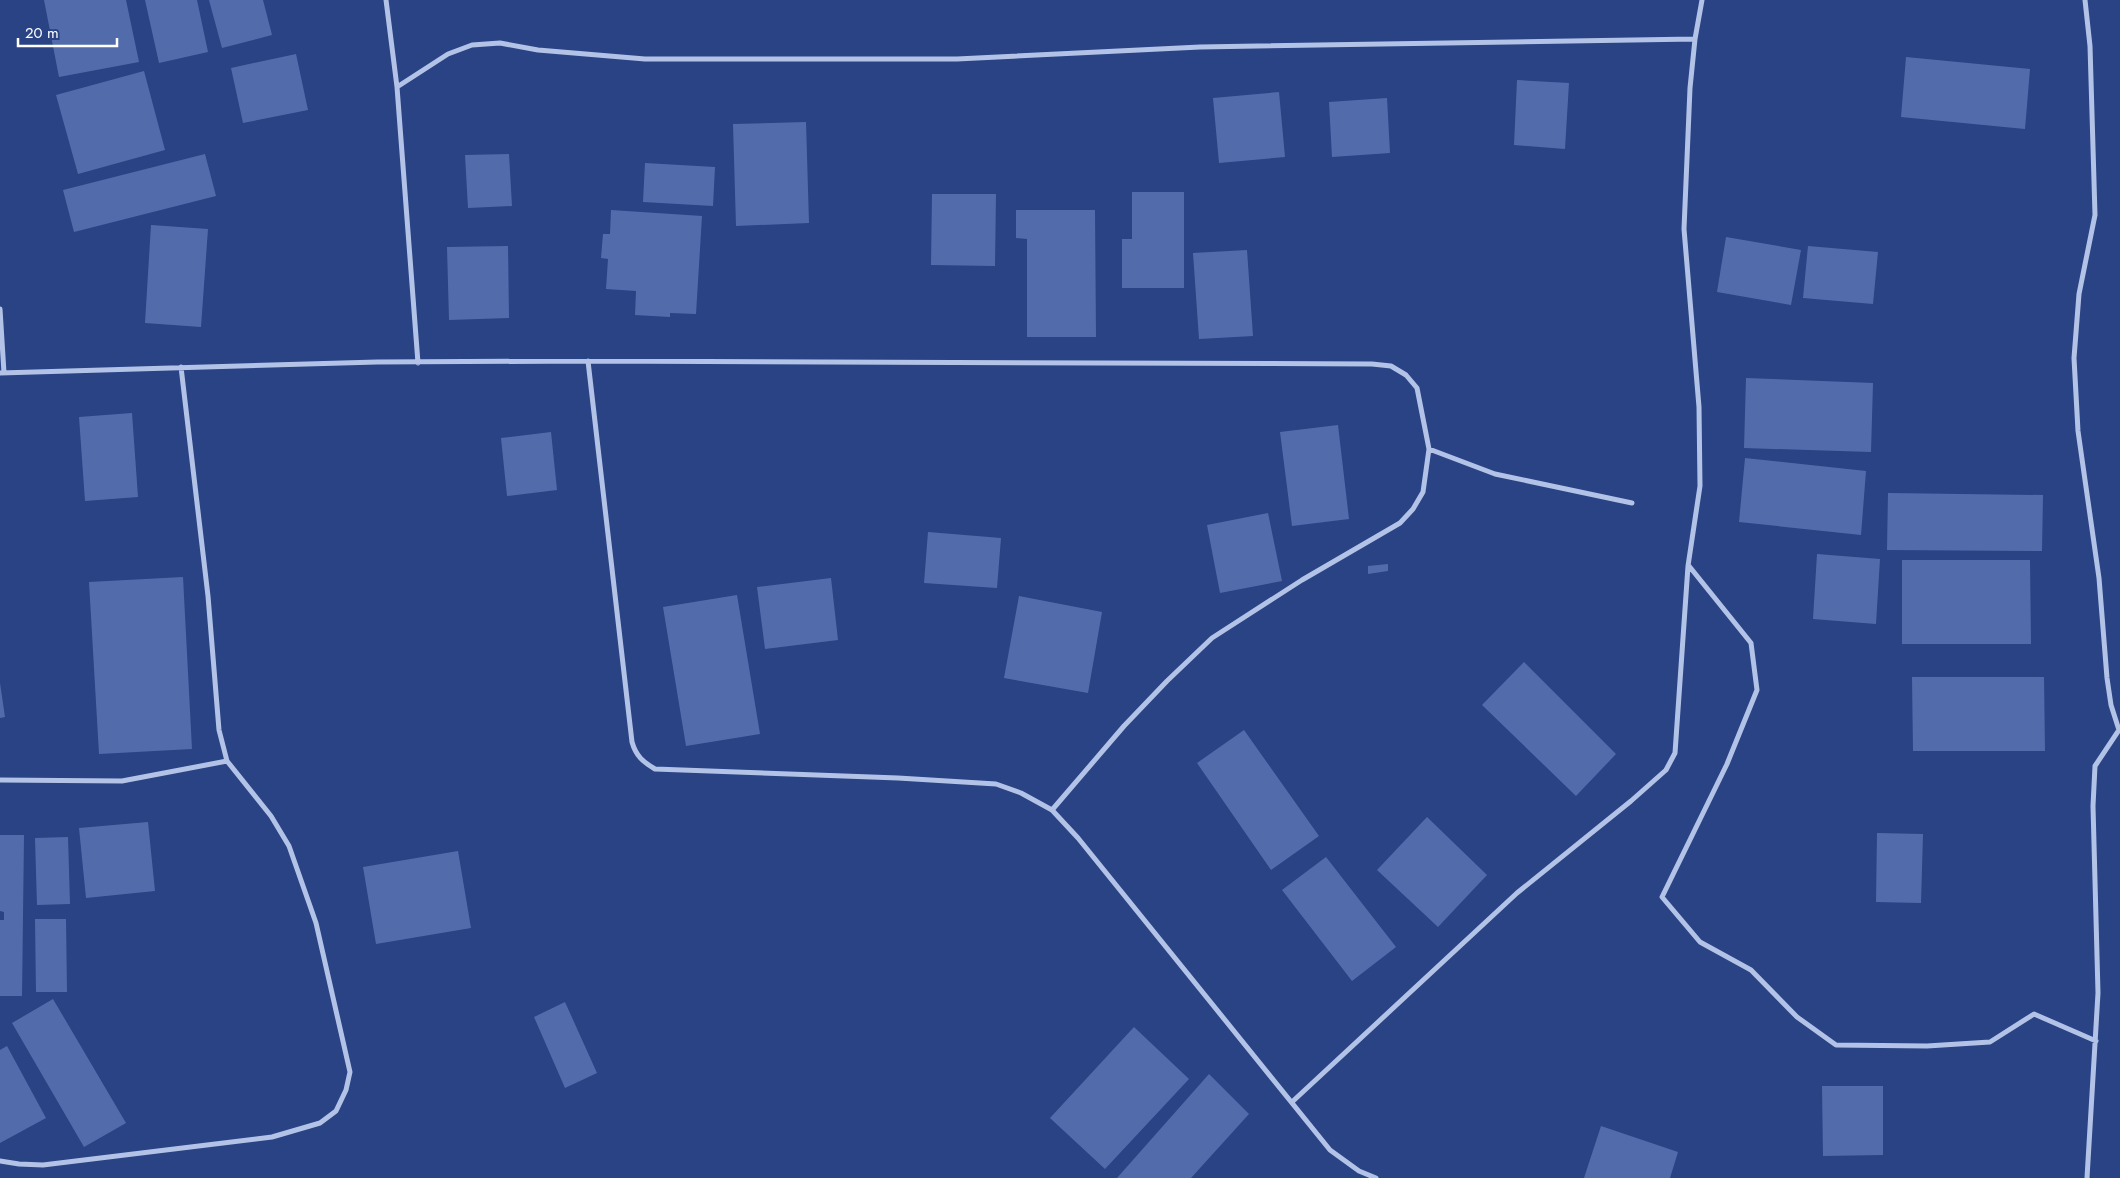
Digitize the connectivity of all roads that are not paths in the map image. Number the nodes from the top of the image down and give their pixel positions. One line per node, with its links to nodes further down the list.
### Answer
1 (386, 0): 5 (street)
2 (1702, 0): 4 (street)
3 (2085, 0): 17 (street)
4 (1695, 39): 5 (street); 13 (street)
5 (398, 87): 8 (street)
6 (0, 309): 10 (street)
7 (588, 361): 8 (street); 11 (street); 16 (street)
8 (418, 363): 9 (street)
9 (181, 368): 10 (street); 14 (street)
10 (2, 373)
11 (1429, 449): 12 (street); 16 (street)
12 (1632, 503)
13 (1688, 566): 17 (street); 18 (street)
14 (227, 761): 15 (street); 19 (street)
15 (0, 780)
16 (1052, 810): 18 (street)
17 (2096, 1041): 21 (street)
18 (1292, 1102): 20 (street)
19 (0, 1161)
20 (1376, 1178)
21 (2087, 1178)

